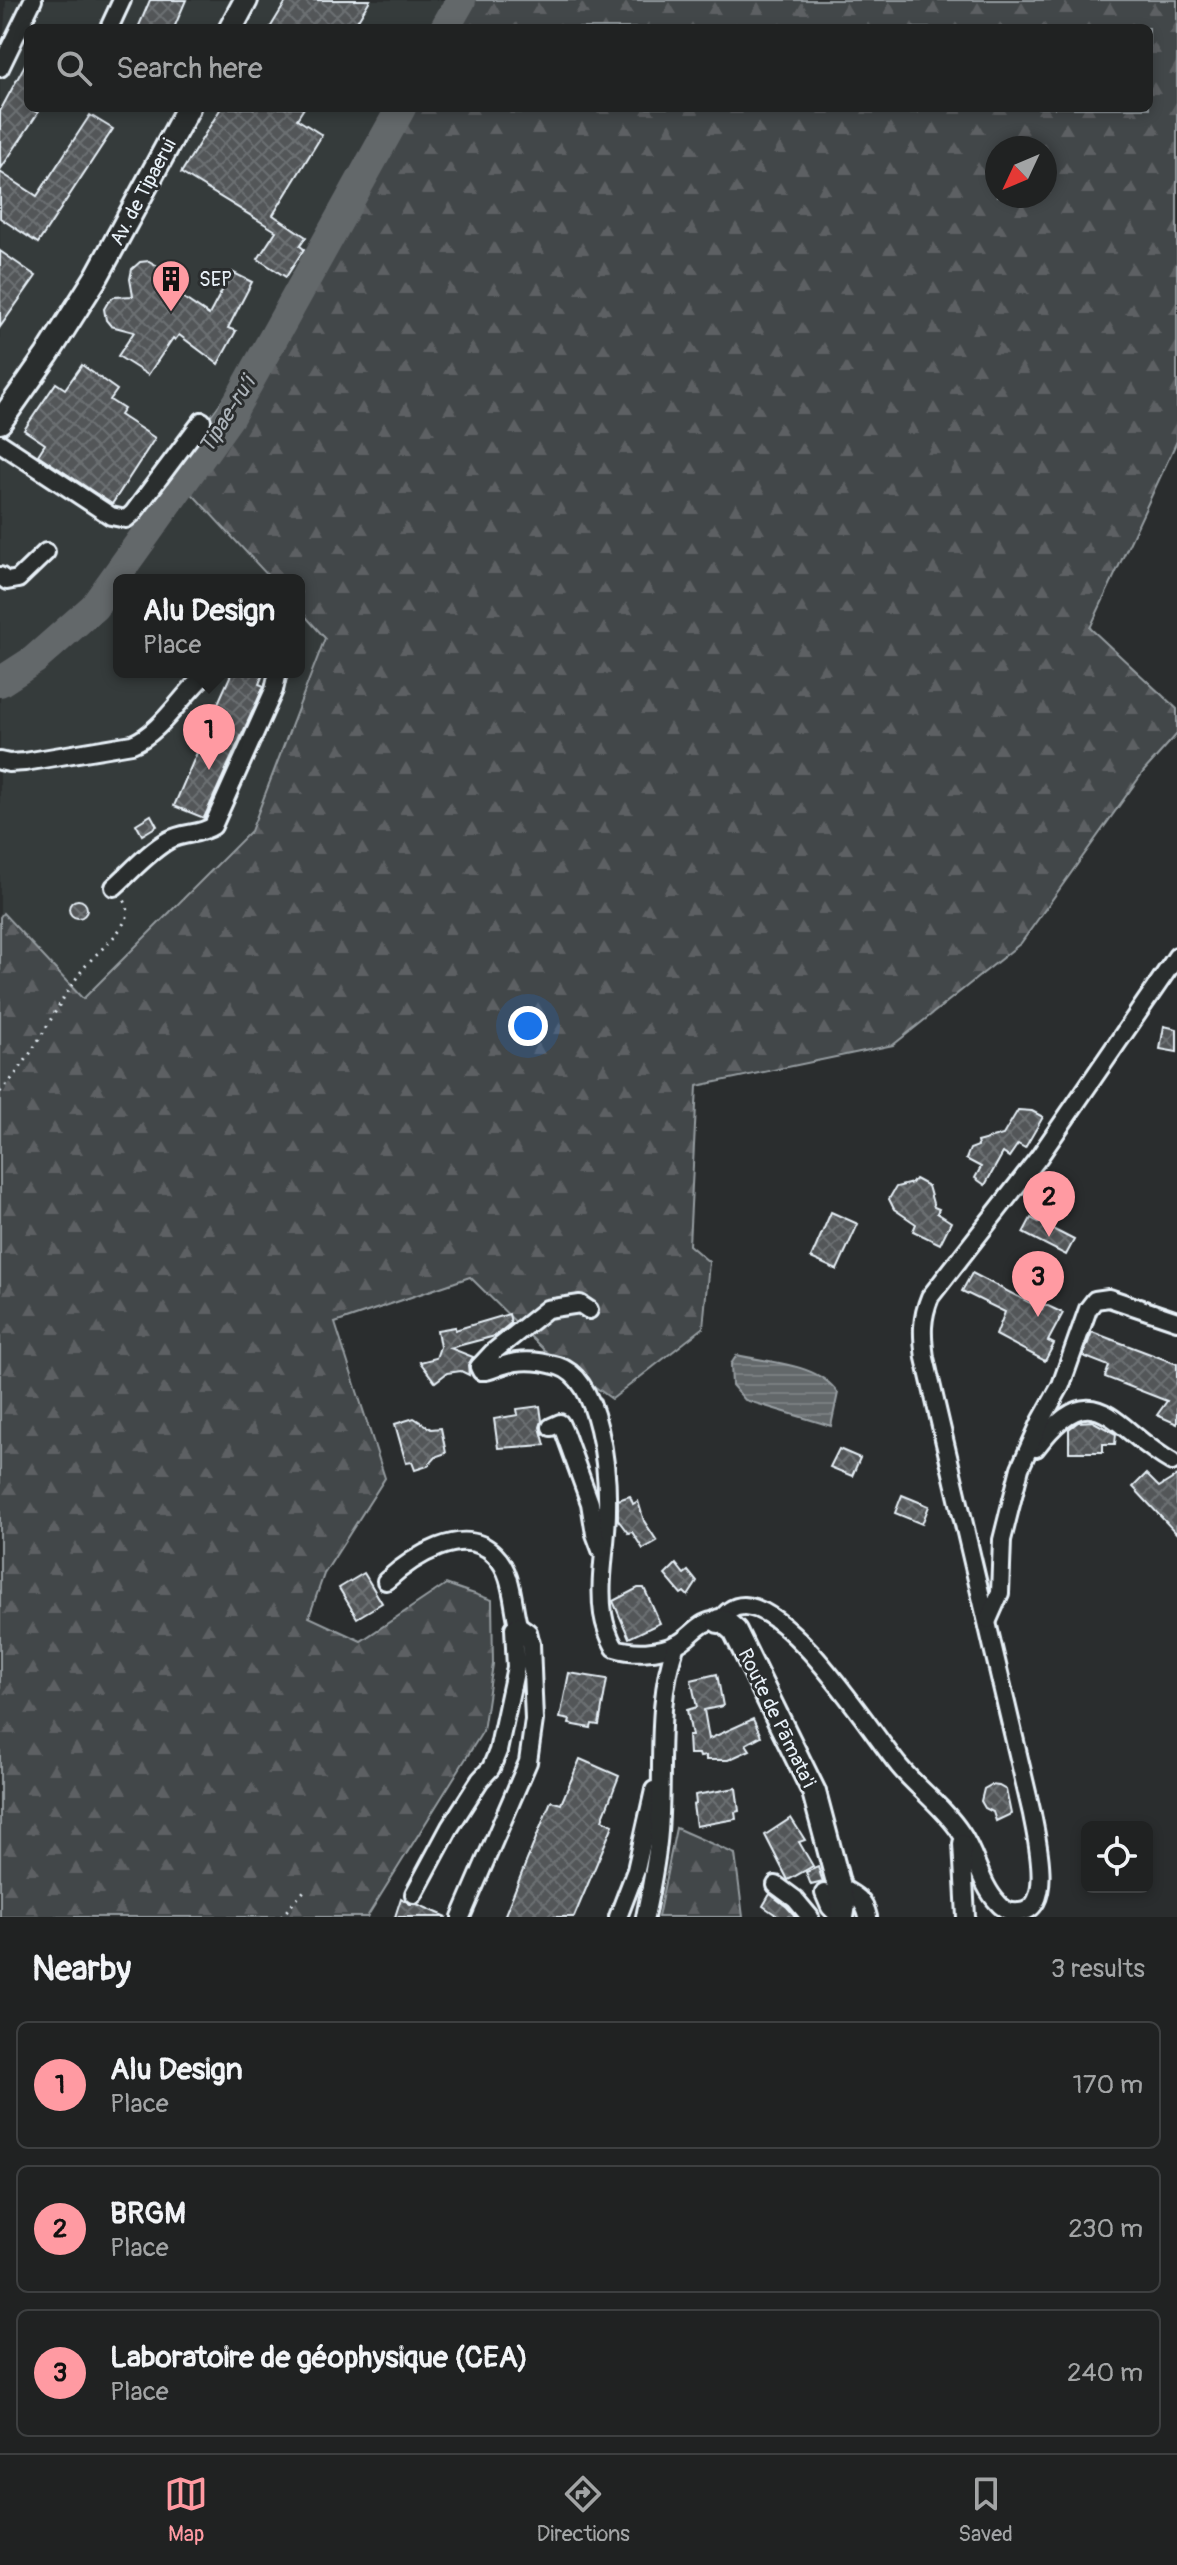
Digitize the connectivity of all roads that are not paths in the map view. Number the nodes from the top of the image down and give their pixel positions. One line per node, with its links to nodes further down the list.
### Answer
1 (33, 0): 6 (street)
2 (122, 0): 4 (street)
3 (246, 0): 5 (main road)
4 (111, 24)
5 (233, 24)
6 (0, 68)
7 (186, 112): 8 (main road, Av. de Tipaerui)
8 (4, 413)
9 (202, 421): 10 (street)
10 (0, 443)
11 (46, 552): 12 (street)
12 (0, 576)
13 (201, 678): 15 (street)
14 (277, 678): 16 (street)
15 (0, 761)
16 (114, 887)
17 (1177, 956): 25 (street)
18 (589, 1310): 23 (street)
19 (1177, 1321): 22 (street)
20 (551, 1427): 23 (street)
21 (1172, 1462): 22 (street)
22 (1020, 1468): 25 (street)
23 (605, 1559): 28 (street)
24 (386, 1581): 27 (street)
25 (988, 1620): 30 (street)
26 (719, 1621): 28 (street); 30 (street); 32 (main road, Route de Pāmata'i)
27 (518, 1625): 33 (street); 34 (street)
28 (676, 1644): 29 (street)
29 (661, 1765): 35 (street); 36 (street)
30 (962, 1834): 40 (street)
31 (776, 1885): 37 (street)
32 (832, 1890): 38 (main road, Route de Pāmata'i); 39 (street)
33 (414, 1894)
34 (461, 1917)
35 (618, 1917)
36 (645, 1917)
37 (810, 1917)
38 (841, 1917)
39 (868, 1917)
40 (966, 1917)

